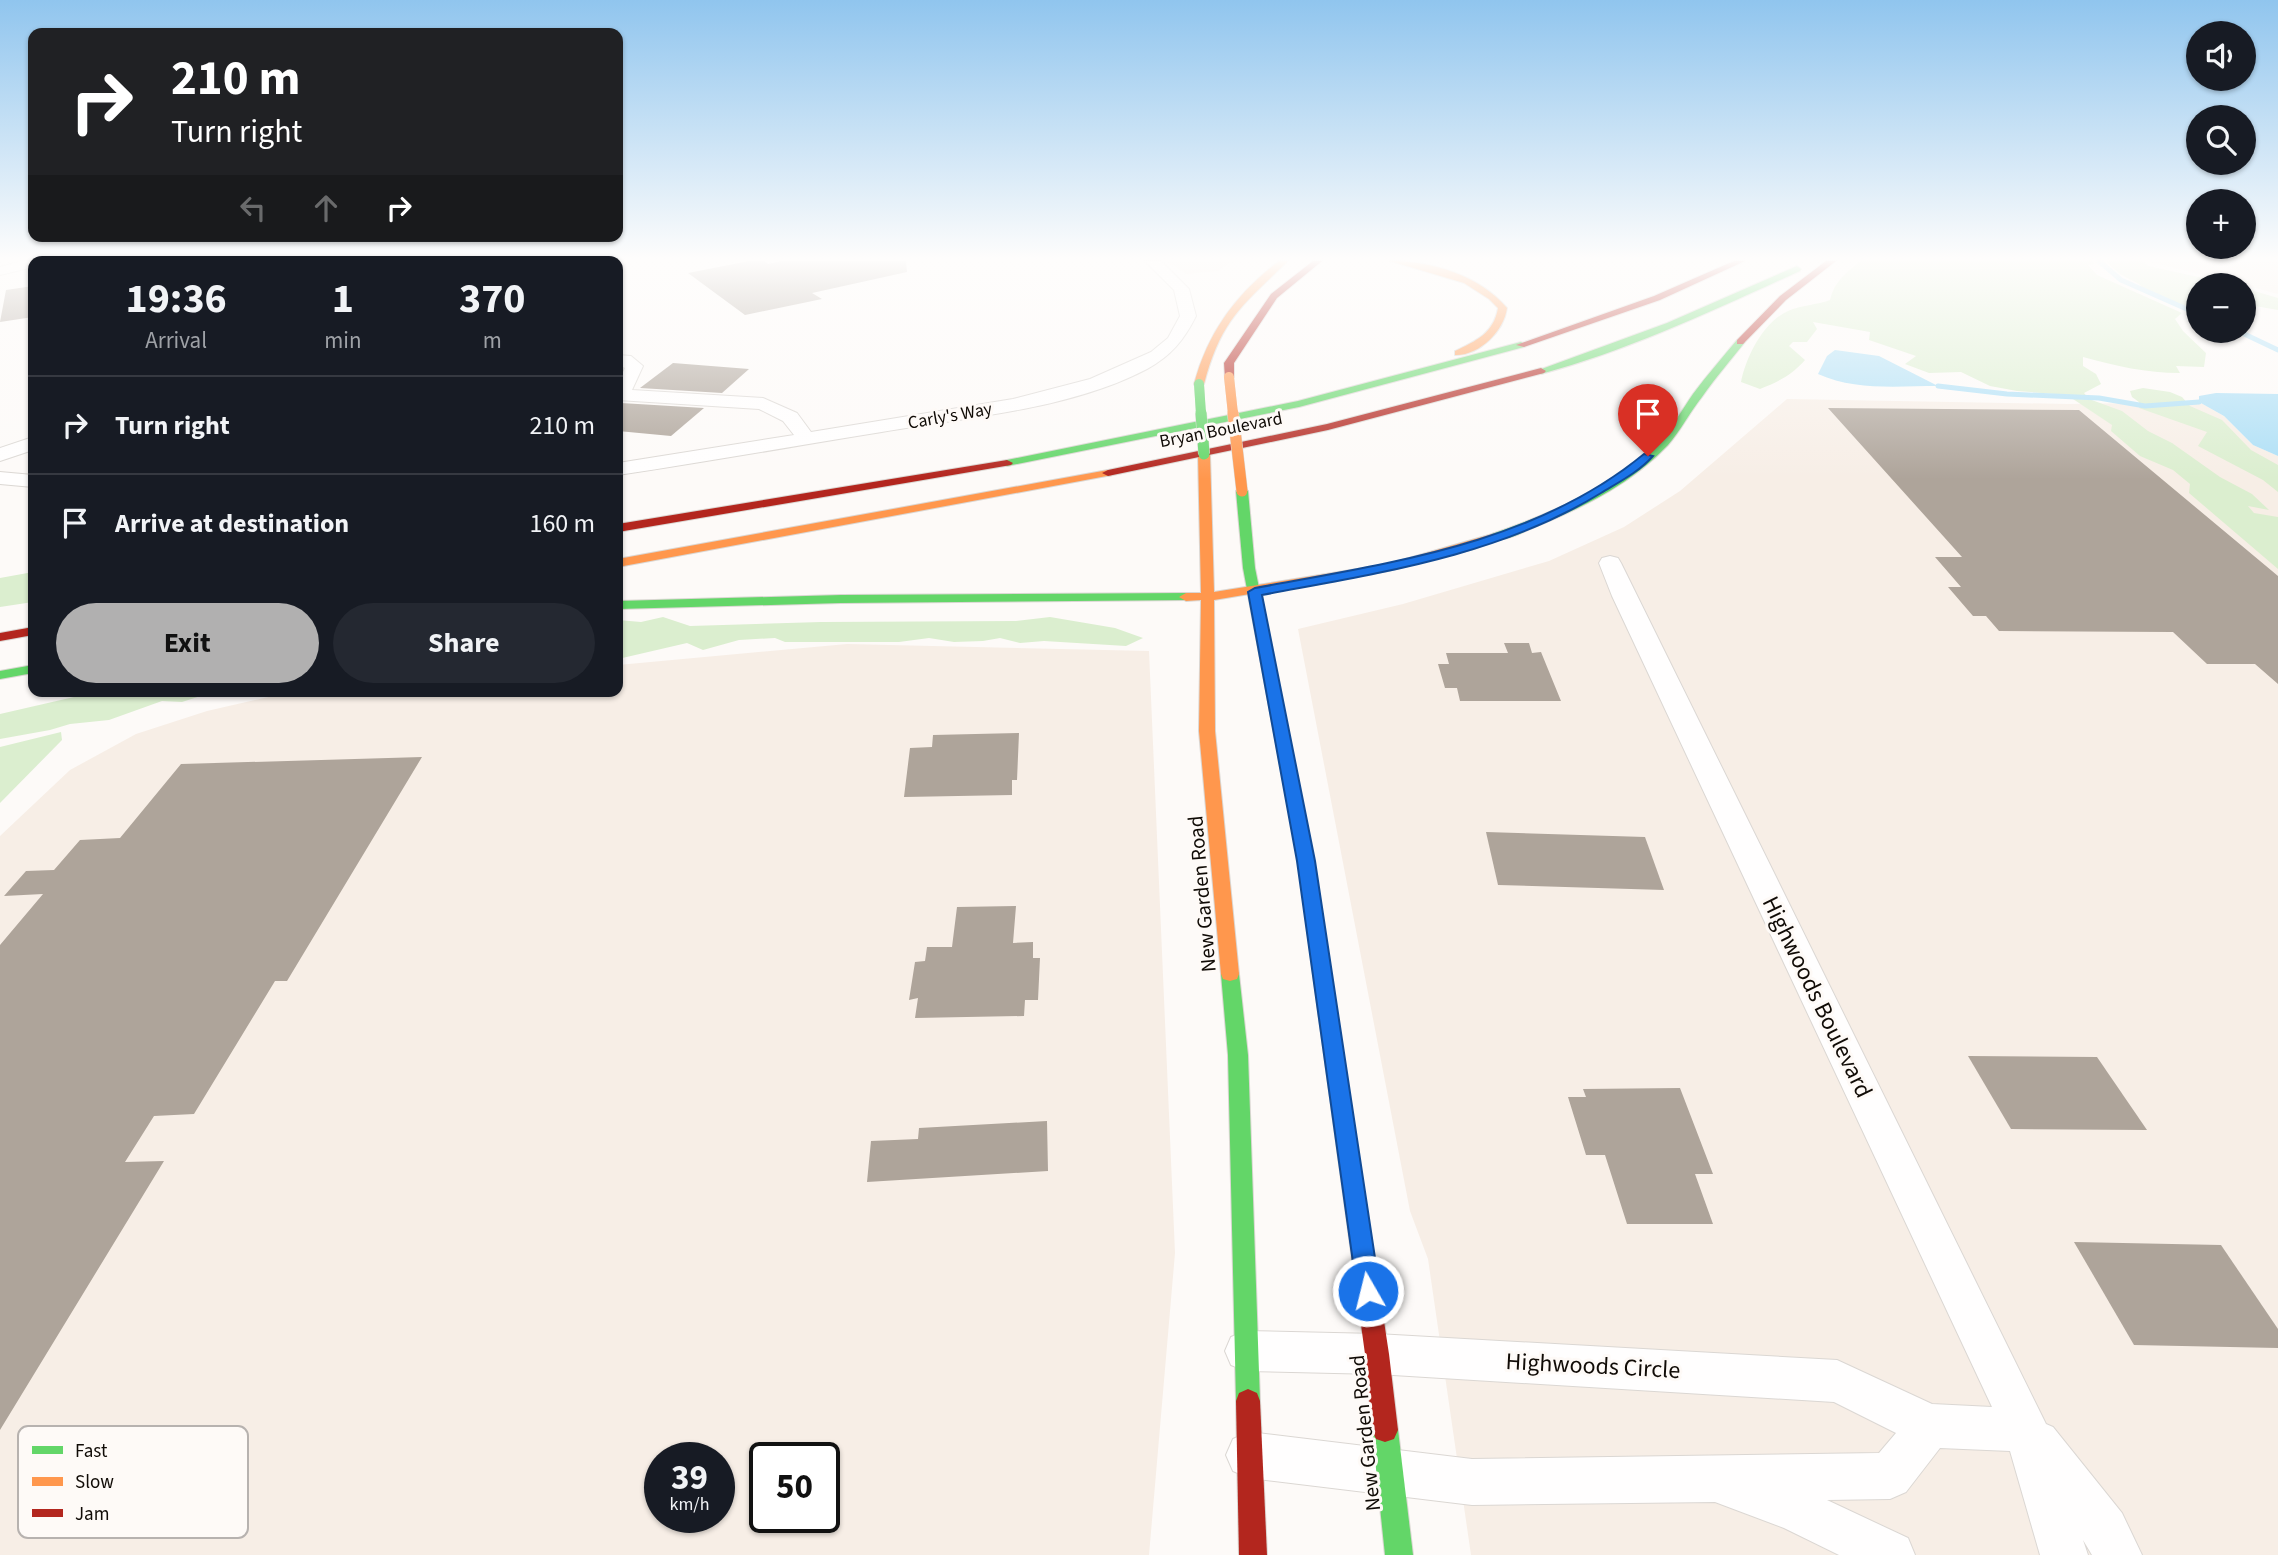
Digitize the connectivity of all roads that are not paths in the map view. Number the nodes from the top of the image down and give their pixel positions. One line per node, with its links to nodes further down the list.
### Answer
1 (1177, 334): 12 (street, Carly's Way)
2 (1215, 334): 22 (main road, New Garden Road, bridge)
3 (1249, 334): 21 (main road, New Garden Road, bridge)
4 (1492, 334): 11 (main road)
5 (1559, 334): 11 (main road, Bryan Boulevard)
6 (1649, 334): 19 (main road, Bryan Boulevard)
7 (1748, 334): 21 (main road)
8 (623, 360): 9 (street)
9 (623, 389)
10 (623, 395): 12 (street)
11 (1249, 416): 18 (main road, Bryan Boulevard)
12 (806, 438): 15 (street, Carly's Way)
13 (28, 445): 14 (street)
14 (0, 455)
15 (623, 468)
16 (0, 478): 17 (street)
17 (28, 481)
18 (623, 527)
19 (623, 562)
20 (1610, 563): 31 (street, Highwoods Boulevard)
21 (1255, 592): 22 (main road); 29 (main road, New Garden Road)
22 (1207, 597): 23 (main road); 28 (main road, New Garden Road)
23 (623, 605)
24 (28, 632): 25 (main road)
25 (0, 637)
26 (28, 670): 27 (main road)
27 (0, 675)
28 (1247, 1351): 29 (street, Highwoods Circle); 32 (main road, New Garden Road)
29 (1377, 1354): 30 (street, Highwoods Circle); 33 (main road, New Garden Road)
30 (1930, 1426): 31 (street, Highwoods Circle); 34 (street)
31 (2026, 1430): 38 (street, Highwoods Boulevard); 39 (street, Highwoods Boulevard)
32 (1250, 1455): 33 (street); 35 (main road, New Garden Road)
33 (1391, 1474): 34 (street); 36 (main road, New Garden Road)
34 (1715, 1479): 37 (street)
35 (1252, 1555)
36 (1399, 1555)
37 (1891, 1555)
38 (2064, 1555)
39 (2118, 1555)

